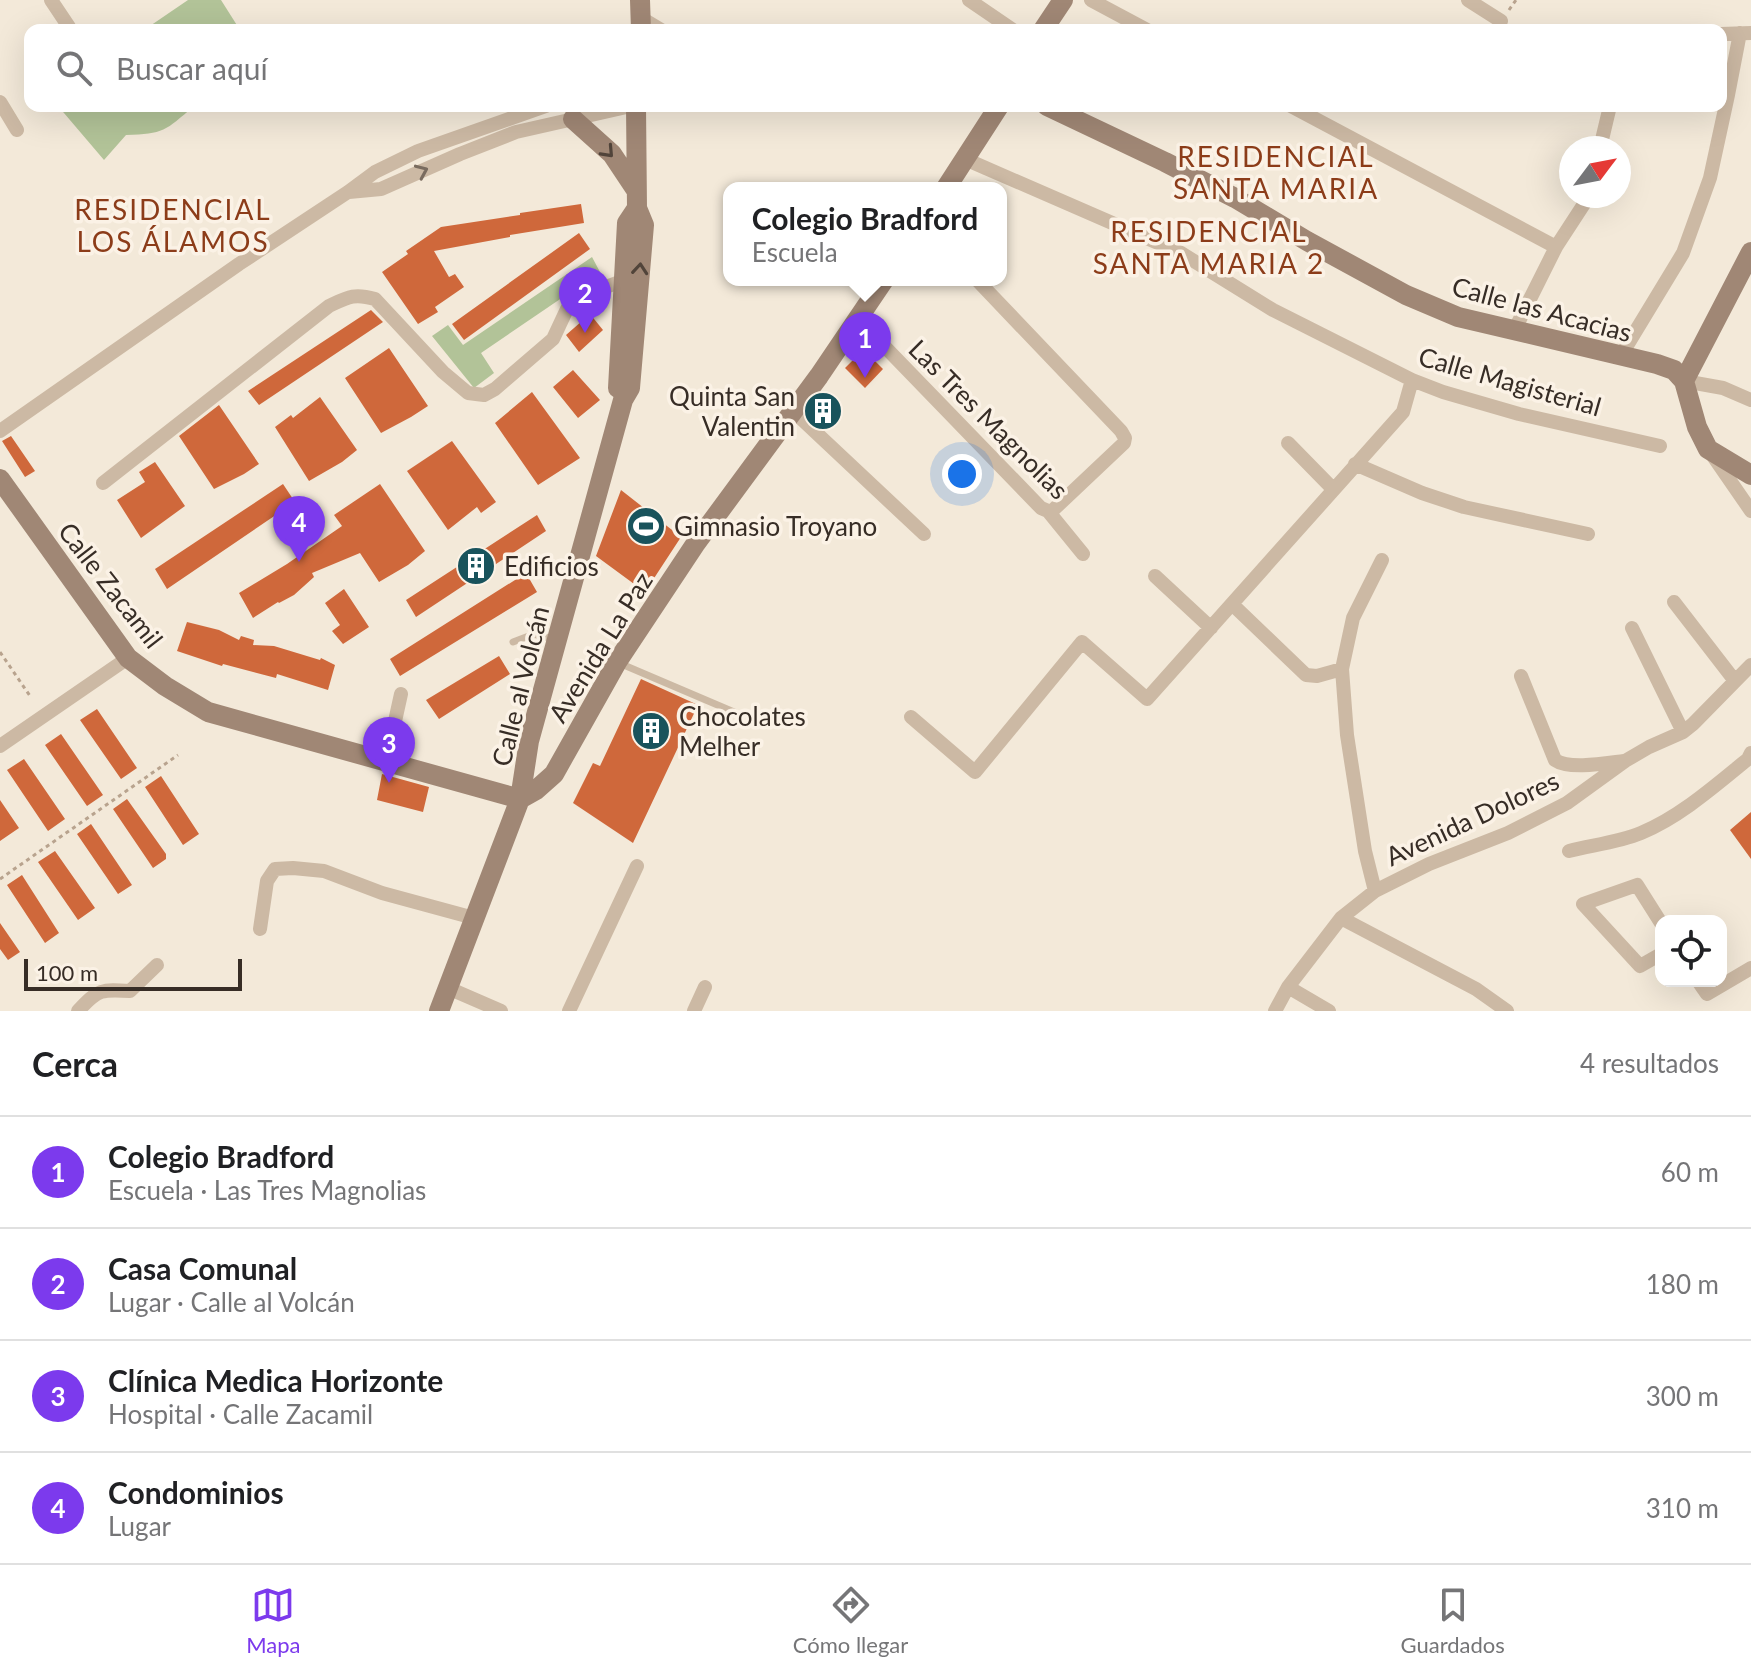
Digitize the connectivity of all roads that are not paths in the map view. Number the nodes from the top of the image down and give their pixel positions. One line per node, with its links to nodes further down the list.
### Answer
1 (51, 0): 6 (street)
2 (969, 0): 7 (street)
3 (1063, 0): 8 (street)
4 (1091, 0): 9 (street)
5 (1468, 0): 10 (street)
6 (67, 24)
7 (1004, 24)
8 (1047, 24)
9 (1136, 24)
10 (1496, 24)
11 (1745, 33): 12 (street)
12 (1727, 100)
13 (0, 102): 22 (street)
14 (529, 112): 26 (street)
15 (634, 112): 27 (street, Calle al Volcán)
16 (995, 112): 24 (street)
17 (1060, 112): 35 (street, Calle las Acacias)
18 (1302, 112): 29 (street)
19 (1609, 112): 23 (street)
20 (1724, 112): 36 (street)
21 (571, 113): 26 (street, one-way to 21); 27 (street, one-way to 27)
22 (17, 130)
23 (1603, 136)
24 (965, 159): 25 (street); 37 (street, Calle Magisterial)
25 (950, 182)
26 (348, 192): 42 (street)
27 (637, 199): 31 (street, Calle al Volcán); 39 (street, Calle al Volcán, one-way to 27)
28 (1581, 208): 29 (street)
29 (1556, 247): 35 (street)
30 (1751, 252): 38 (street)
31 (622, 281): 39 (street, Calle al Volcán); 49 (street)
32 (880, 286): 34 (street, Avenida La Paz)
33 (983, 286): 51 (street)
34 (858, 319): 41 (street, Avenida La Paz); 51 (street, Las Tres Magnolias)
35 (1514, 331): 36 (street, Calle las Acacias)
36 (1620, 357): 38 (street, Calle las Acacias)
37 (1412, 380): 44 (street, Calle Magisterial); 46 (street)
38 (1684, 381): 40 (street); 45 (street)
39 (623, 400): 62 (street, Calle al Volcán)
40 (1751, 400)
41 (793, 411): 53 (street); 65 (street, Avenida La Paz)
42 (0, 431)
43 (1288, 443): 50 (street)
44 (1660, 446)
45 (1708, 449): 47 (street); 52 (street)
46 (1355, 464): 50 (street); 54 (street)
47 (1751, 475)
48 (0, 479): 64 (street, Calle Zacamil)
49 (103, 483)
50 (1333, 489): 59 (street)
51 (1048, 511): 55 (street, Las Tres Magnolias)
52 (1751, 511)
53 (924, 534)
54 (1588, 534)
55 (1083, 554)
56 (1382, 560): 67 (street)
57 (1155, 576): 60 (street)
58 (1674, 602): 69 (street)
59 (1233, 605): 60 (street); 67 (street)
60 (1211, 628): 72 (street)
61 (1632, 628): 73 (street)
62 (557, 639): 63 (lane); 78 (street, Calle al Volcán)
63 (513, 642)
64 (128, 658): 74 (street); 77 (street, Calle Zacamil)
65 (617, 662): 71 (lane); 78 (street, Avenida La Paz)
66 (1751, 665): 69 (street, Avenida Dolores)
67 (1342, 669): 81 (street)
68 (1521, 676): 76 (street)
69 (1735, 681): 73 (street, Avenida Dolores)
70 (401, 694): 77 (street)
71 (734, 712)
72 (911, 717)
73 (1683, 732): 76 (street, Avenida Dolores)
74 (0, 746)
75 (1751, 753): 79 (street)
76 (1625, 761): 81 (street, Avenida Dolores)
77 (386, 762): 78 (street, Calle Zacamil)
78 (520, 799): 83 (street, Calle al Volcán)
79 (1569, 851)
80 (637, 866): 98 (street)
81 (1375, 891): 84 (street, Avenida Dolores)
82 (1656, 915): 86 (street)
83 (474, 918): 85 (street); 94 (street, Calle al Volcán)
84 (1341, 918): 91 (street, Avenida Dolores); 102 (street)
85 (260, 929)
86 (1655, 957)
87 (157, 965): 95 (street)
88 (1751, 968): 89 (street)
89 (1727, 982)
90 (705, 987): 99 (street)
91 (1288, 987): 100 (street, Avenida Dolores); 101 (street)
92 (1702, 987): 93 (street)
93 (1719, 987)
94 (448, 988): 96 (street, Calle al Volcán); 97 (street)
95 (78, 1011)
96 (439, 1011)
97 (501, 1011)
98 (569, 1011)
99 (694, 1011)
100 (1275, 1011)
101 (1329, 1011)
102 (1507, 1011)

